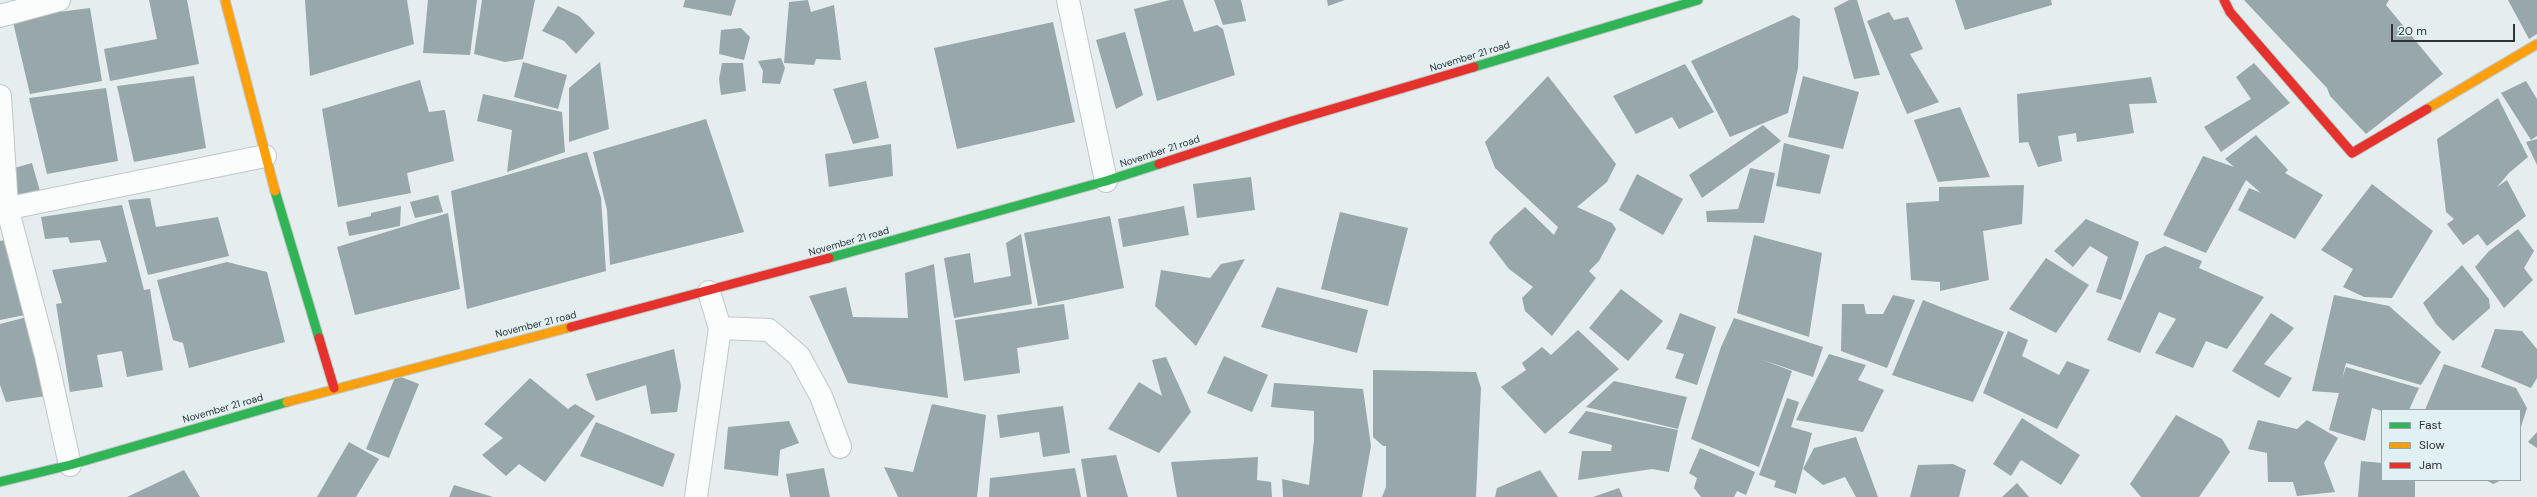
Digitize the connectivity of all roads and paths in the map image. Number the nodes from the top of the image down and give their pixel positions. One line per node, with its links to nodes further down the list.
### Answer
1 (59, 0): 6 (street)
2 (226, 0): 9 (street)
3 (1068, 0): 10 (street)
4 (1698, 0): 10 (street, November 21 road)
5 (2224, 0): 7 (street)
6 (0, 16)
7 (2537, 44)
8 (0, 96): 11 (street)
9 (265, 156): 11 (street); 14 (street)
10 (1106, 181): 12 (street, November 21 road)
11 (3, 208): 16 (street)
12 (709, 292): 13 (street); 14 (street, November 21 road)
13 (720, 328): 15 (street); 18 (street)
14 (334, 388): 16 (street, November 21 road)
15 (840, 447)
16 (70, 465): 17 (street, November 21 road)
17 (0, 482)
18 (696, 497)

